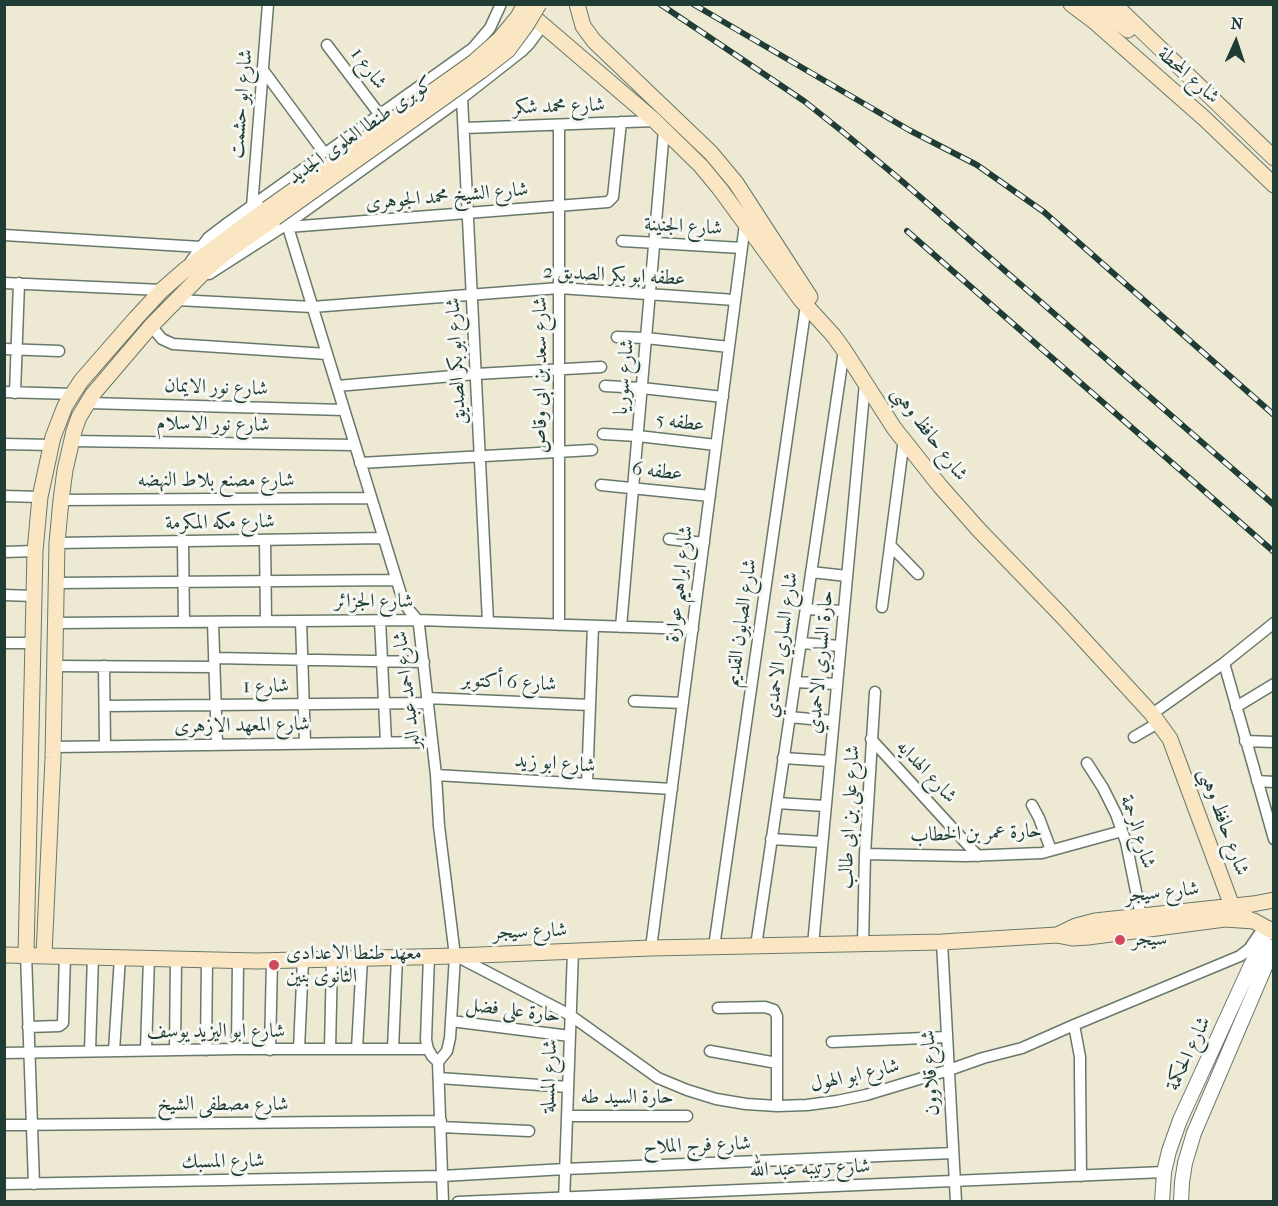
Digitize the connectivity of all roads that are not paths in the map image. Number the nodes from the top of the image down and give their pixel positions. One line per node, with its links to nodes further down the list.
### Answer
1 (268, 4): 13 (street, شارع ابو حشمت)
2 (501, 4): 15 (street)
3 (519, 4): 10 (main road, شارع حافظ وهبى)
4 (525, 4): 25 (main road, كوبرى طنطا العلوى الجديد, bridge)
5 (539, 4): 25 (main road, كوبرى طنطا العلوى الجديد, bridge)
6 (577, 4): 44 (main road)
7 (1071, 4): 22 (main road, شارع المحطة)
8 (1094, 4): 12 (main road)
9 (1114, 4): 12 (main road, شارع المحطة)
10 (543, 25): 14 (street); 18 (main road, شارع حافظ وهبى)
11 (327, 45): 15 (street, شارع 1)
12 (1181, 69): 21 (main road, شارع المحطة)
13 (263, 70): 20 (street); 25 (street, شارع ابو حشمت)
14 (462, 98): 19 (street, شارع ابو بكر الصديق); 25 (street)
15 (380, 115): 20 (street)
16 (621, 123): 17 (street, شارع محمد شكر); 18 (street, شارع محمد شكر); 23 (street, شارع الشيخ محمد الجوهرى)
17 (559, 125): 19 (street, شارع محمد شكر); 23 (street, شارع سعد بن ابى وقاص)
18 (659, 126): 26 (main road, شارع حافظ وهبى); 29 (street, شارع سوريا)
19 (464, 128): 24 (street, شارع ابو بكر الصديق)
20 (325, 154): 25 (street)
21 (1274, 158)
22 (1274, 185)
23 (559, 206): 24 (street, شارع الشيخ محمد الجوهرى); 35 (street, شارع سعد بن ابى وقاص)
24 (468, 213): 25 (street, شارع الشيخ محمد الجوهرى); 37 (street, شارع ابو بكر الصديق)
25 (274, 217): 30 (street); 32 (main road, كوبرى طنطا العلوى الجديد); 32 (street); 42 (street, شارع احمد عبد البر)
26 (745, 224): 31 (street, شارع ابراهيم عوارة); 41 (main road, شارع حافظ وهبى)
27 (4, 235): 30 (street)
28 (622, 241): 29 (street, شارع الجنينة)
29 (655, 243): 31 (street, شارع الجنينة); 38 (street, شارع سوريا)
30 (201, 247): 32 (street)
31 (742, 248): 40 (street, شارع ابراهيم عوارة)
32 (191, 275): 36 (main road); 39 (main road)
33 (4, 283): 34 (street)
34 (19, 283): 36 (street); 49 (street)
35 (559, 288): 37 (street, عطفه ابو بكر الصديق 2); 38 (street, عطفه ابو بكر الصديق 2); 54 (street, شارع سعد بن ابى وقاص)
36 (162, 290): 61 (main road)
37 (472, 295): 42 (street, عطفه ابو بكر الصديق 2); 55 (street, شارع ابو بكر الصديق)
38 (650, 295): 40 (street, عطفه ابو بكر الصديق 2); 46 (street, شارع سوريا)
39 (177, 300): 42 (street, عطفه ابو بكر الصديق 2); 43 (main road)
40 (735, 300): 47 (street, شارع ابراهيم عوارة)
41 (806, 305): 44 (main road, شارع حافظ وهبى); 186 (street, شارع الصابون القديم)
42 (312, 307): 52 (street, شارع احمد عبد البر)
43 (151, 326): 52 (street); 63 (main road)
44 (833, 335): 50 (main road, شارع حافظ وهبى)
45 (617, 337): 46 (street)
46 (646, 339): 47 (street); 59 (street, شارع سوريا)
47 (729, 347): 62 (street, شارع ابراهيم عوارة)
48 (4, 349): 49 (street)
49 (17, 349): 51 (street); 60 (street)
50 (844, 350): 56 (main road, شارع حافظ وهبى); 93 (street, شارع الساري الاحمدي)
51 (59, 351)
52 (327, 354): 57 (street, شارع احمد عبد البر)
53 (601, 367): 54 (street)
54 (559, 369): 55 (street); 74 (street, شارع سعد بن ابى وقاص)
55 (476, 374): 57 (street); 75 (street, شارع ابو بكر الصديق)
56 (865, 383): 67 (main road, شارع حافظ وهبى); 95 (street, حارة الساري الاحمدي)
57 (337, 386): 64 (street, شارع احمد عبد البر)
58 (605, 386): 59 (street)
59 (642, 388): 62 (street); 66 (street, شارع سوريا)
60 (10, 392): 61 (street)
61 (73, 394): 70 (main road)
62 (723, 397): 72 (street, شارع ابراهيم عوارة)
63 (88, 403): 64 (street, شارع نور الايمان); 68 (main road)
64 (344, 410): 71 (street, شارع احمد عبد البر)
65 (603, 434): 66 (street, عطفه 5)
66 (638, 436): 72 (street, عطفه 5); 78 (street, شارع سوريا)
67 (904, 439): 90 (street); 145 (main road, شارع حافظ وهبى)
68 (71, 441): 71 (street, شارع نور الاسلام); 83 (main road)
69 (4, 444): 70 (street)
70 (51, 445): 81 (main road)
71 (355, 445): 76 (street, شارع احمد عبد البر)
72 (716, 445): 80 (street, شارع ابراهيم عوارة)
73 (592, 450): 74 (street)
74 (559, 452): 75 (street); 114 (street, شارع سعد بن ابى وقاص)
75 (480, 456): 76 (street); 111 (street, شارع ابو بكر الصديق)
76 (360, 463): 82 (street, شارع احمد عبد البر)
77 (601, 485): 78 (street, عطفه 6)
78 (634, 487): 80 (street, عطفه 6); 116 (street, شارع سوريا)
79 (4, 496): 81 (street)
80 (710, 496): 89 (street, شارع ابراهيم عوارة)
81 (40, 497): 91 (main road)
82 (371, 498): 83 (street, شارع مصنع بلاط النهضه); 84 (street, شارع احمد عبد البر)
83 (60, 500): 88 (main road)
84 (384, 538): 86 (street, شارع مكه المكرمة); 96 (street, شارع احمد عبد البر)
85 (669, 539): 89 (street)
86 (265, 540): 87 (street, شارع مكه المكرمة); 97 (street)
87 (183, 542): 88 (street, شارع مكه المكرمة); 98 (street)
88 (57, 543): 99 (main road)
89 (704, 543): 117 (street, شارع ابراهيم عوارة)
90 (890, 544): 94 (street); 102 (street)
91 (35, 551): 92 (street); 101 (main road)
92 (4, 552)
93 (811, 572): 95 (street); 103 (street, شارع الساري الاحمدي)
94 (918, 574)
95 (847, 576): 104 (street, حارة الساري الاحمدي)
96 (396, 580): 97 (street); 106 (street, شارع احمد عبد البر)
97 (265, 581): 98 (street); 107 (street)
98 (183, 582): 99 (street); 109 (street)
99 (56, 583): 112 (main road)
100 (4, 595): 101 (street)
101 (33, 596): 119 (main road)
102 (882, 607)
103 (806, 609): 104 (street); 120 (street, شارع الساري الاحمدي)
104 (844, 611): 121 (street, حارة الساري الاحمدي)
105 (380, 620): 106 (street, شارع الجزائر); 108 (street, شارع الجزائر); 123 (street)
106 (418, 620): 111 (street, شارع الجزائر); 124 (street, شارع احمد عبد البر)
107 (266, 621): 108 (street, شارع الجزائر); 110 (street, شارع الجزائر)
108 (301, 621): 122 (street)
109 (184, 622): 110 (street, شارع الجزائر); 112 (street, شارع الجزائر)
110 (213, 622): 125 (street)
111 (488, 622): 114 (street, شارع الجزائر)
112 (56, 623): 127 (main road)
113 (1274, 623): 126 (street)
114 (558, 625): 115 (street, شارع الجزائر)
115 (593, 626): 116 (street, شارع الجزائر); 141 (street)
116 (621, 627): 117 (street, شارع الجزائر)
117 (693, 629): 138 (street, شارع ابراهيم عوارة)
118 (4, 643): 119 (street)
119 (33, 643): 133 (main road)
120 (801, 643): 121 (street); 129 (street, شارع الساري الاحمدي)
121 (840, 646): 130 (street, حارة الساري الاحمدي)
122 (302, 660): 123 (street); 125 (street); 139 (street)
123 (382, 662): 124 (street); 137 (street)
124 (423, 662): 135 (street, شارع احمد عبد البر)
125 (214, 663): 128 (street); 140 (street)
126 (1224, 663): 143 (street); 145 (street)
127 (55, 666): 128 (street); 134 (main road)
128 (104, 666): 142 (street)
129 (795, 682): 130 (street); 144 (street, شارع الساري الاحمدي)
130 (837, 684): 146 (street, حارة الساري الاحمدي)
131 (1274, 684): 143 (street)
132 (875, 692): 148 (street, شارع على بن ابى طالب)
133 (32, 697): 134 (main road); 189 (main road)
134 (54, 698): 156 (main road)
135 (428, 700): 137 (street, شارع 1); 141 (street, شارع 6 أكتوبر); 151 (street, شارع احمد عبد البر)
136 (634, 701): 138 (street)
137 (384, 703): 139 (street, شارع 1); 150 (street)
138 (683, 703): 164 (street, شارع ابراهيم عوارة)
139 (304, 704): 140 (street, شارع 1); 153 (street)
140 (216, 705): 142 (street, شارع 1); 154 (street)
141 (590, 705): 163 (street)
142 (105, 706): 155 (street)
143 (1236, 707): 149 (street)
144 (789, 717): 146 (street); 157 (street, شارع الساري الاحمدي)
145 (1155, 718): 147 (street); 177 (main road, شارع حافظ وهبى)
146 (833, 721): 158 (street, حارة الساري الاحمدي)
147 (1134, 737)
148 (872, 739): 174 (street, شارع على بن ابى طالب); 175 (street, شارع الهدايه)
149 (1245, 741): 152 (street); 161 (street)
150 (386, 742): 151 (street, شارع المعهد الازهرى); 153 (street, شارع المعهد الازهرى)
151 (432, 742): 160 (street, شارع احمد عبد البر)
152 (1274, 742)
153 (305, 743): 154 (street, شارع المعهد الازهرى)
154 (217, 745): 155 (street, شارع المعهد الازهرى)
155 (105, 746): 156 (street, شارع المعهد الازهرى)
156 (53, 747): 191 (main road)
157 (783, 758): 158 (street); 165 (street, شارع الساري الاحمدي)
158 (830, 761): 167 (street, حارة الساري الاحمدي)
159 (1087, 763): 169 (street, شارع الرحمة)
160 (436, 775): 163 (street, شارع ابو زيد); 194 (street, شارع احمد عبد البر)
161 (1257, 781): 162 (street); 168 (street)
162 (1274, 782)
163 (586, 784): 164 (street, شارع ابو زيد)
164 (672, 789): 187 (street, شارع ابراهيم عوارة)
165 (777, 803): 167 (street); 171 (street, شارع الساري الاحمدي)
166 (1032, 805): 173 (street)
167 (825, 806): 172 (street, حارة الساري الاحمدي)
168 (1271, 818): 170 (street)
169 (1122, 831): 173 (street, حارة عمر بن الخطاب); 178 (street, شارع الرحمة)
170 (1274, 839)
171 (771, 840): 172 (street); 184 (street, شارع الساري الاحمدي)
172 (822, 842): 183 (street, حارة الساري الاحمدي)
173 (1051, 850): 175 (street, حارة عمر بن الخطاب)
174 (864, 854): 175 (street, حارة عمر بن الخطاب); 182 (street, شارع على بن ابى طالب)
175 (978, 856)
176 (1274, 900): 177 (main road, شارع سيجر)
177 (1233, 906): 178 (main road, شارع سيجر); 179 (main road, شارع حافظ وهبى)
178 (1141, 916): 180 (main road, شارع سيجر)
179 (1265, 927): 180 (main road, شارع سيجر); 209 (street, شارع ابو الهول); 243 (street, شارع الحكمة)
180 (1058, 935): 181 (main road, شارع سيجر)
181 (942, 942): 182 (main road, شارع سيجر); 212 (street, شارع قلاوون)
182 (863, 944): 183 (main road, شارع سيجر)
183 (813, 945): 184 (main road, شارع سيجر)
184 (756, 946): 186 (main road, شارع سيجر)
185 (1274, 946): 254 (street, شارع الحكمة)
186 (714, 947): 187 (main road, شارع سيجر)
187 (651, 948): 188 (main road, شارع سيجر)
188 (573, 951): 194 (main road, شارع سيجر); 207 (street, شارع المسلة)
189 (26, 954): 190 (main road, شارع سيجر); 191 (main road, شارع سيجر); 210 (street)
190 (4, 955)
191 (44, 955): 192 (main road, شارع سيجر)
192 (65, 956): 193 (main road, شارع سيجر); 210 (street)
193 (93, 956): 195 (main road, شارع سيجر); 224 (street)
194 (455, 956): 197 (main road, شارع سيجر); 207 (street, شارع ابو الهول); 208 (street, شارع احمد عبد البر)
195 (120, 957): 198 (main road, شارع سيجر); 225 (street)
196 (397, 957): 197 (main road, شارع سيجر); 199 (main road, شارع سيجر); 218 (street)
197 (429, 957): 214 (street)
198 (149, 958): 200 (main road, شارع سيجر); 219 (street)
199 (362, 958): 201 (main road, شارع سيجر); 217 (street)
200 (176, 959): 202 (main road, شارع سيجر); 220 (street)
201 (332, 959): 203 (main road, شارع سيجر); 216 (street)
202 (207, 960): 204 (main road, شارع سيجر); 221 (street)
203 (303, 960): 205 (main road, شارع سيجر); 223 (street)
204 (238, 961): 205 (main road, شارع سيجر); 215 (street)
205 (272, 961): 222 (street)
206 (718, 1008): 230 (street)
207 (570, 1015): 211 (street, شارع المسلة); 234 (street, شارع ابو الهول)
208 (451, 1021): 211 (street, حارة على فضل); 229 (street, شارع احمد عبد البر)
209 (1074, 1024): 231 (street, شارع ابو الهول); 245 (street)
210 (28, 1027): 227 (street)
211 (570, 1036): 233 (street, شارع المسلة)
212 (947, 1037): 213 (street); 231 (street, شارع قلاوون)
213 (832, 1042)
214 (428, 1048): 218 (street, شارع ابو اليزيد يوسف); 229 (street)
215 (237, 1049): 221 (street, شارع ابو اليزيد يوسف); 222 (street, شارع ابو اليزيد يوسف)
216 (330, 1049): 217 (street, شارع ابو اليزيد يوسف); 223 (street, شارع ابو اليزيد يوسف)
217 (357, 1049): 218 (street, شارع ابو اليزيد يوسف)
218 (393, 1049)
219 (146, 1050): 220 (street, شارع ابو اليزيد يوسف); 225 (street, شارع ابو اليزيد يوسف)
220 (175, 1050): 221 (street, شارع ابو اليزيد يوسف)
221 (206, 1050)
222 (270, 1050): 223 (street, شارع ابو اليزيد يوسف)
223 (299, 1050)
224 (90, 1051): 225 (street, شارع ابو اليزيد يوسف); 227 (street, شارع ابو اليزيد يوسف)
225 (114, 1051)
226 (710, 1051): 230 (street)
227 (29, 1052): 228 (street, شارع ابو اليزيد يوسف); 237 (street)
228 (4, 1053)
229 (438, 1062): 232 (street, شارع احمد عبد البر)
230 (777, 1063): 234 (street)
231 (949, 1070): 234 (street, شارع ابو الهول); 241 (street, شارع قلاوون)
232 (439, 1078): 233 (street); 238 (street, شارع احمد عبد البر)
233 (568, 1087): 235 (street, شارع المسلة)
234 (777, 1106)
235 (567, 1116): 236 (street, حارة السيد طه); 242 (street, شارع المسلة)
236 (687, 1116)
237 (32, 1124): 238 (street, شارع مصطفى الشيخ); 239 (street, شارع مصطفى الشيخ); 248 (street)
238 (441, 1124): 240 (street, شارع مصطفى الشيخ); 244 (street, شارع احمد عبد البر)
239 (4, 1125)
240 (529, 1131)
241 (953, 1153): 242 (street, شارع فرج الملاح); 246 (street, شارع قلاوون)
242 (565, 1169): 244 (street, شارع فرج الملاح); 249 (street, شارع المسلة)
243 (1164, 1172): 245 (street, شارع رتيبه عبد الله); 253 (street, شارع الحكمة)
244 (442, 1176): 248 (street, شارع المسبك); 250 (street, شارع احمد عبد البر)
245 (1082, 1176): 246 (street, شارع رتيبه عبد الله)
246 (955, 1181): 249 (street, شارع رتيبه عبد الله); 252 (street, شارع قلاوون)
247 (4, 1184): 248 (street, شارع المسبك)
248 (34, 1184)
249 (564, 1199): 251 (street, شارع رتيبه عبد الله)
250 (443, 1202)
251 (458, 1202)
252 (956, 1202)
253 (1162, 1202)
254 (1181, 1202)

